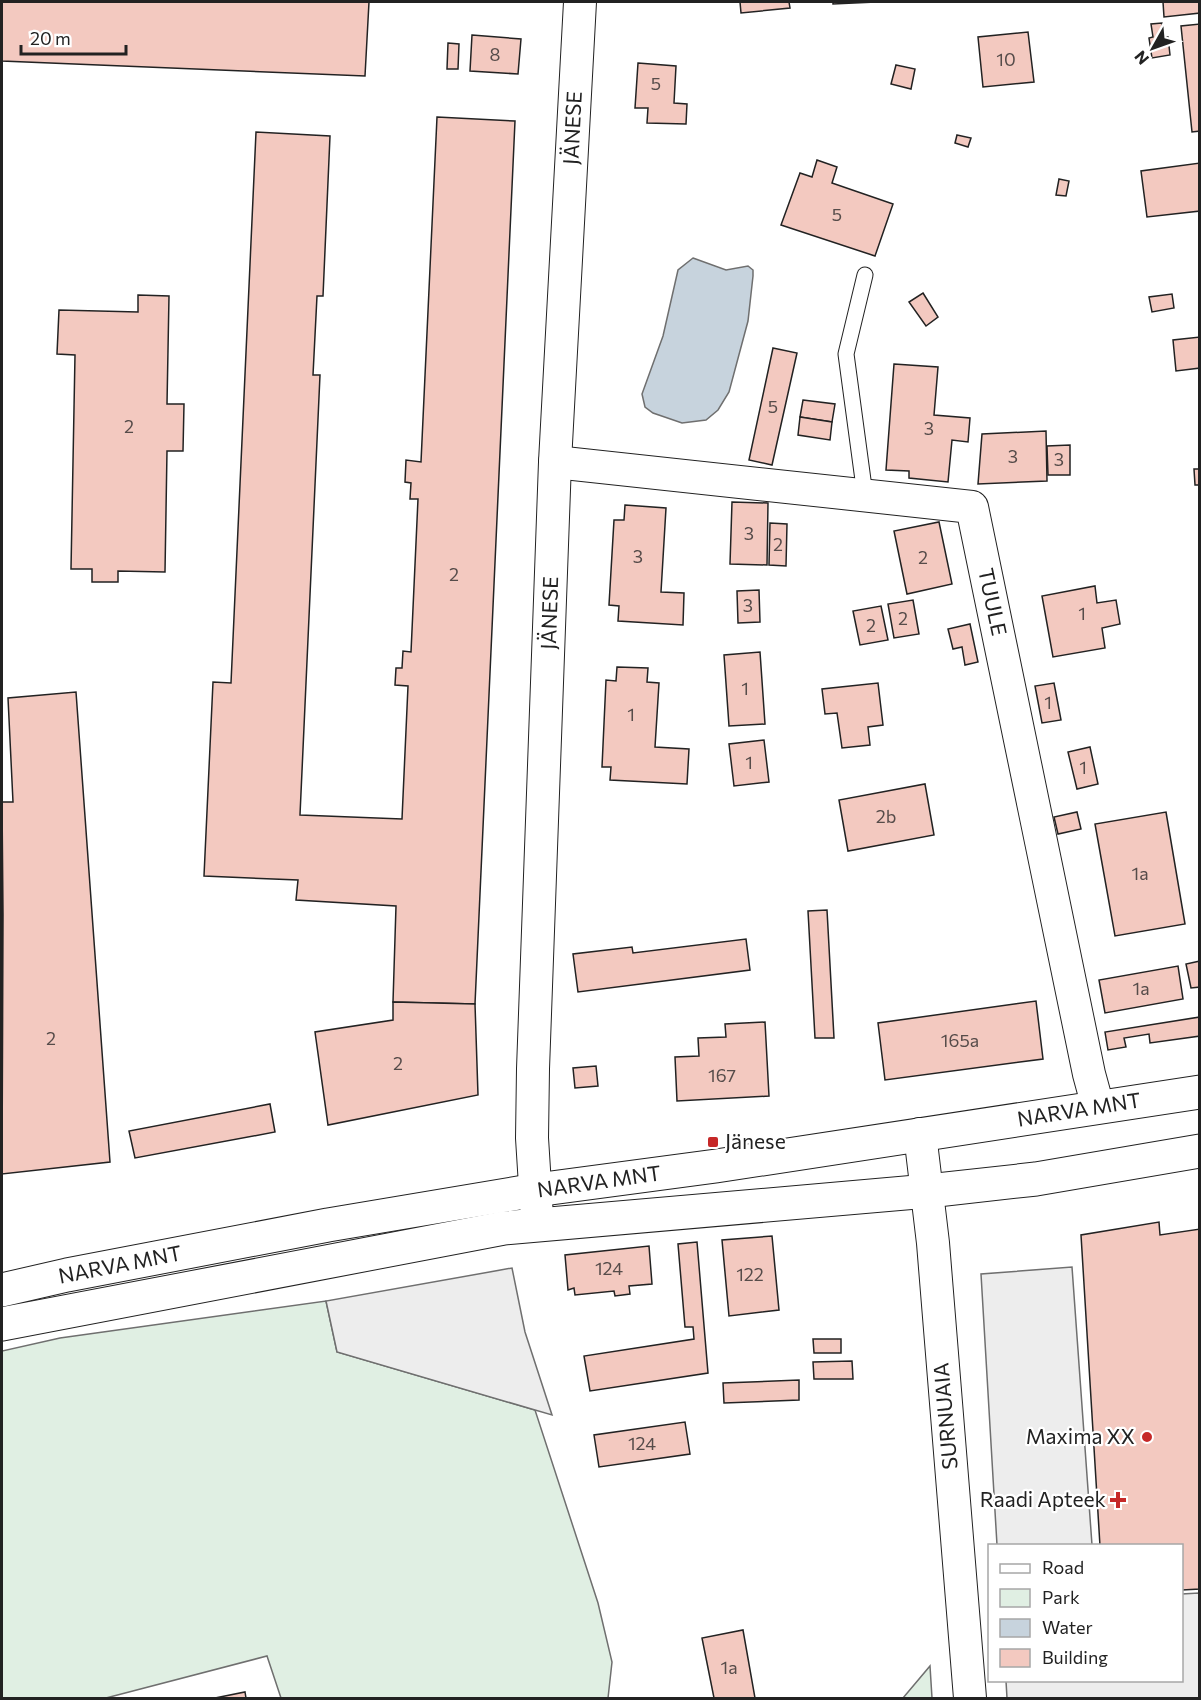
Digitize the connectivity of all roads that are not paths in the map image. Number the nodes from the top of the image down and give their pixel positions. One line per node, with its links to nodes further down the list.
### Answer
1 (580, 2): 3 (street, JÄNESE)
2 (865, 275): 4 (lane)
3 (555, 462): 4 (street, TUULE); 9 (street, JÄNESE)
4 (865, 495): 6 (street, TUULE)
5 (1200, 1092): 6 (main road, NARVA MNT)
6 (1098, 1107): 7 (main road, NARVA MNT)
7 (920, 1134): 9 (main road, NARVA MNT); 10 (street, SURNUAIA)
8 (1200, 1151): 10 (main road, NARVA MNT)
9 (536, 1190): 11 (street, JÄNESE); 12 (main road, NARVA MNT)
10 (928, 1191): 11 (main road, NARVA MNT); 14 (street, SURNUAIA)
11 (537, 1225): 13 (main road, NARVA MNT)
12 (2, 1290)
13 (2, 1324)
14 (970, 1698)

